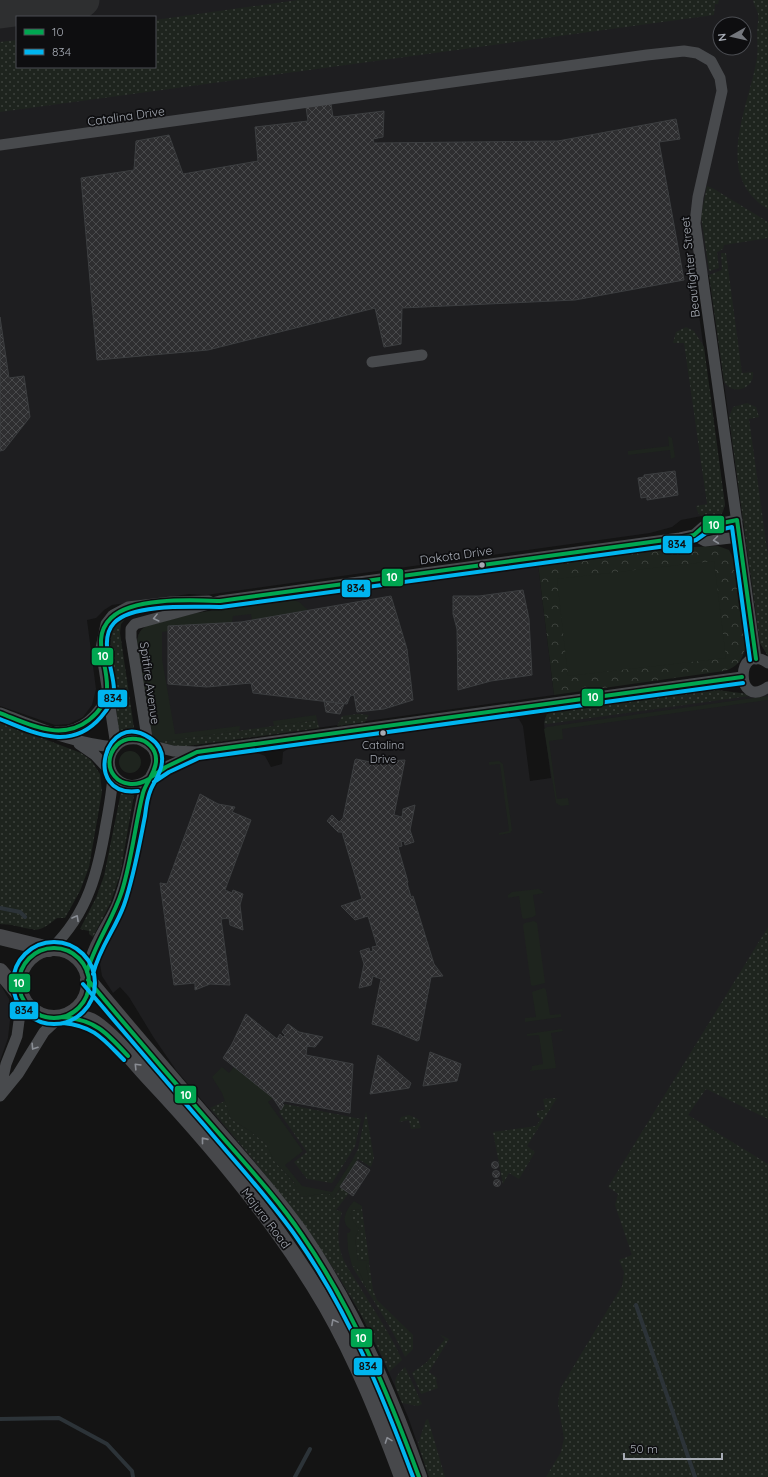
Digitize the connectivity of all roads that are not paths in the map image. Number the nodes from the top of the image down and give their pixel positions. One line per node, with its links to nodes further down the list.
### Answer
1 (255, 111): 2 (street, Catalina Drive); 5 (street, Beaufighter Street)
2 (0, 145)
3 (422, 355): 4 (street)
4 (372, 362)
5 (737, 520): 6 (street, Dakota Drive); 7 (street, Beaufighter Street)
6 (694, 535): 7 (street, Dakota Drive, one-way to 6); 8 (street, Dakota Drive)
7 (739, 537): 9 (street, Beaufighter Street)
8 (220, 601): 13 (street); 17 (street, Spitfire Avenue, one-way to 17)
9 (756, 659): 10 (street); 11 (street)
10 (768, 663)
11 (742, 677): 12 (street); 19 (street)
12 (768, 687)
13 (108, 692): 15 (street); 18 (street)
14 (0, 713): 15 (street)
15 (49, 731): 16 (street)
16 (72, 740): 18 (street); 20 (street)
17 (148, 745): 18 (street); 19 (street); 21 (street)
18 (116, 746): 20 (street)
19 (197, 752): 21 (street)
20 (112, 774): 21 (street); 23 (street, one-way to 20)
21 (150, 778): 25 (street)
22 (0, 937): 23 (main road)
23 (50, 948): 25 (main road); 26 (main road)
24 (0, 971): 26 (main road)
25 (87, 976): 27 (main road); 31 (main road, Majura Road)
26 (22, 997): 27 (main road); 28 (street)
27 (61, 1017): 29 (street, one-way to 29); 30 (main road, Majura Road, one-way to 27)
28 (0, 1091)
29 (0, 1096)
30 (402, 1477)
31 (419, 1477)

